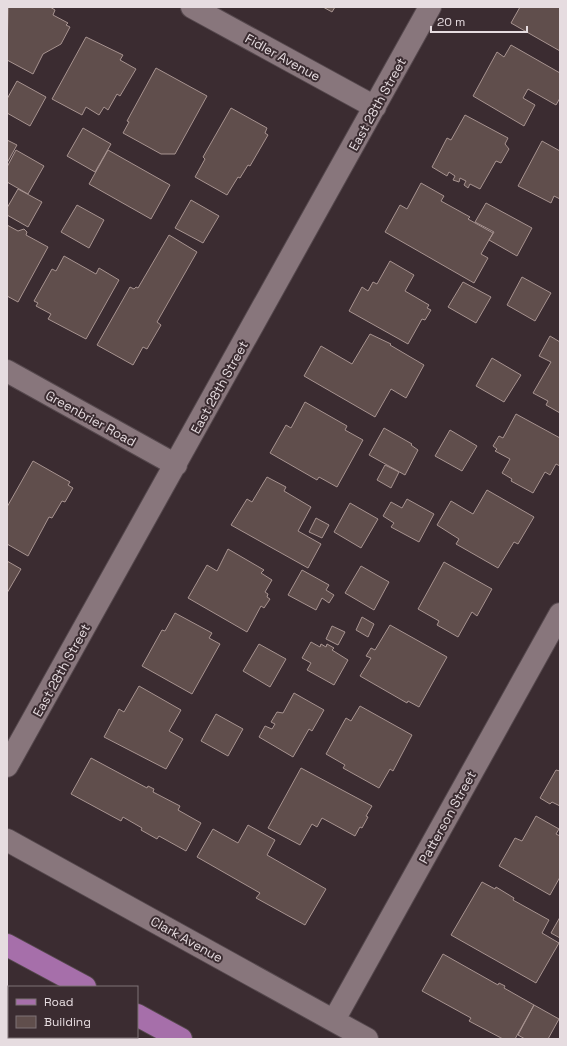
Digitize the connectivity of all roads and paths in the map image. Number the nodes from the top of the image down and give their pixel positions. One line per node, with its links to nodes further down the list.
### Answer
1 (192, 7): 3 (street, Fidler Avenue)
2 (430, 7): 3 (street, East 28th Street)
3 (375, 107): 5 (street, East 28th Street)
4 (7, 371): 5 (street, Greenbrier Road)
5 (176, 465): 7 (street, East 28th Street)
6 (560, 614): 12 (street, Patterson Street)
7 (7, 766)
8 (7, 840): 12 (street, Clark Avenue)
9 (7, 945): 10 (main road)
10 (83, 986)
11 (138, 1016): 13 (main road)
12 (334, 1020): 14 (street, Clark Avenue)
13 (178, 1038)
14 (367, 1039)

